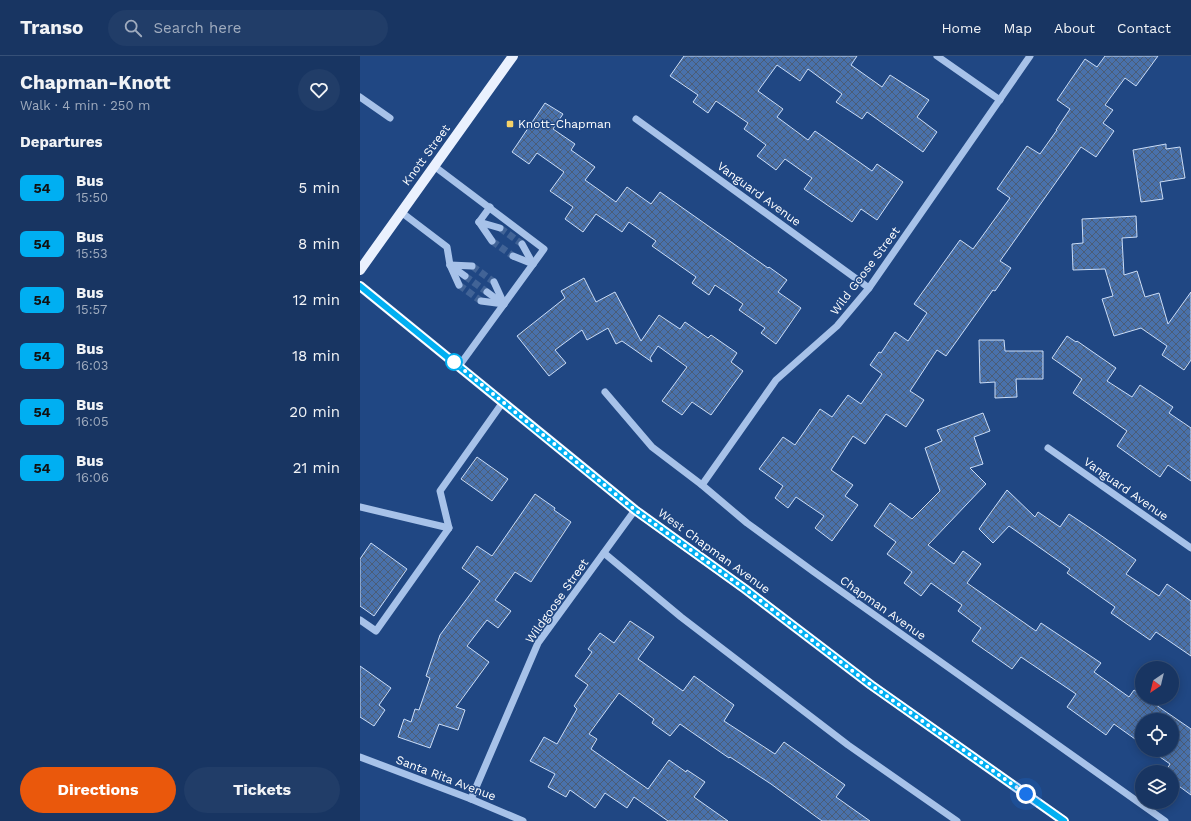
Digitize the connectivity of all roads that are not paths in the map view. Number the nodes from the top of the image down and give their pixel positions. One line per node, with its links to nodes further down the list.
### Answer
1 (513, 56): 8 (main road, Knott Street)
2 (937, 56): 5 (street)
3 (1030, 56): 5 (street, Wild Goose Street)
4 (360, 97): 6 (street)
5 (1000, 100): 24 (street, Wild Goose Street)
6 (390, 118)
7 (636, 118): 24 (street, Vanguard Avenue)
8 (434, 166): 9 (street); 10 (main road, Knott Street)
9 (490, 207): 11 (street); 16 (street)
10 (401, 212): 17 (street); 19 (main road, Knott Street)
11 (479, 222): 12 (street); 13 (street)
12 (500, 228)
13 (492, 241)
14 (522, 244): 16 (street)
15 (513, 256): 16 (street)
16 (533, 264): 27 (street)
17 (450, 265): 18 (street); 20 (street); 22 (street)
18 (472, 266)
19 (360, 270)
20 (465, 276)
21 (494, 282): 27 (street)
22 (458, 285)
23 (360, 286): 28 (main road, West Chapman Avenue)
24 (870, 288): 32 (street, Wild Goose Street)
25 (487, 292): 27 (street)
26 (481, 301): 27 (street)
27 (504, 304): 28 (street)
28 (459, 366): 30 (main road, West Chapman Avenue)
29 (605, 392): 32 (street, Chapman Avenue)
30 (503, 402): 34 (main road, West Chapman Avenue); 35 (street)
31 (1048, 448): 36 (street, Vanguard Avenue)
32 (702, 485): 44 (street, Chapman Avenue)
33 (360, 507): 35 (street)
34 (635, 510): 37 (street, Wildgoose Street); 43 (main road, West Chapman Avenue)
35 (449, 528): 38 (street)
36 (1191, 548)
37 (604, 553): 40 (street, Wildgoose Street); 42 (street)
38 (360, 620)
39 (360, 757): 40 (street, Santa Rita Avenue)
40 (471, 799): 41 (street, Santa Rita Avenue)
41 (523, 821)
42 (957, 821)
43 (1064, 821)
44 (1165, 821)

